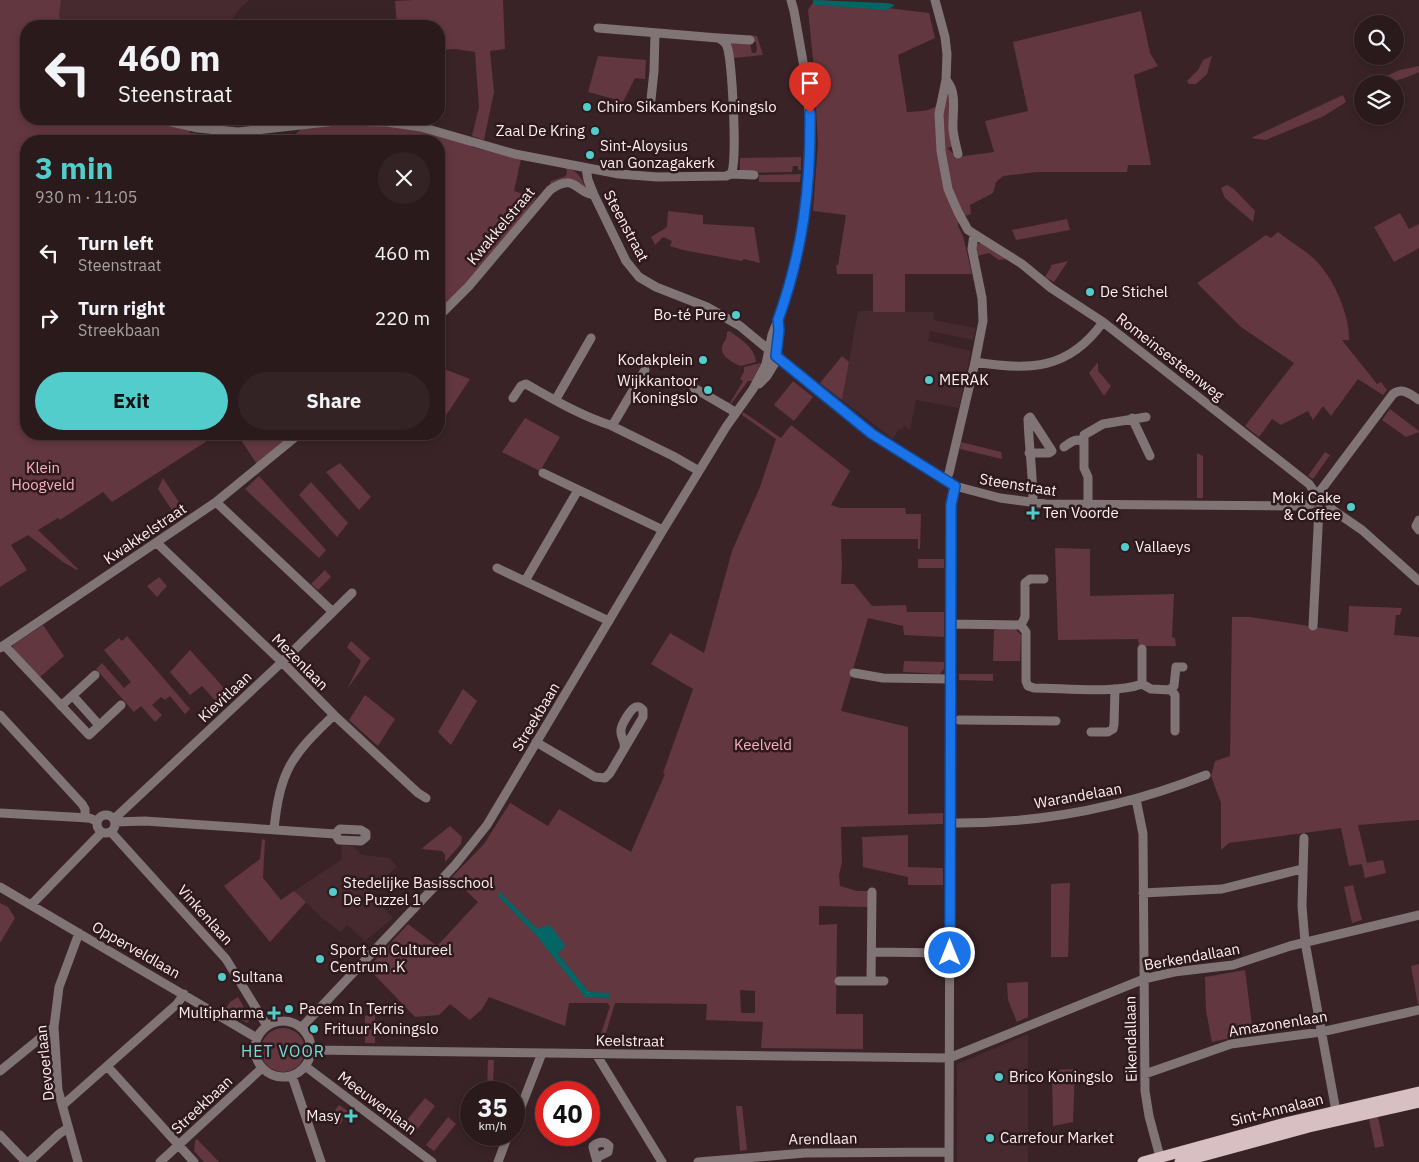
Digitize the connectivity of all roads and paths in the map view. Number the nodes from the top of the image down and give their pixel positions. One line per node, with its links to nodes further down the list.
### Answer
1 (791, 0): 19 (street, Streekbaan)
2 (935, 0): 7 (street)
3 (598, 28): 4 (street)
4 (655, 33): 5 (street); 8 (street)
5 (718, 38): 6 (street); 14 (street)
6 (750, 40)
7 (946, 80): 12 (street); 17 (street)
8 (650, 110)
9 (185, 125): 10 (street)
10 (300, 125)
11 (407, 125): 13 (street)
12 (958, 154)
13 (586, 168): 14 (street); 16 (street, Steenstraat)
14 (731, 174): 15 (street)
15 (754, 175)
16 (594, 195): 18 (street, Kwakkelstraat); 22 (street, Steenstraat)
17 (974, 234): 20 (street, Romeinsesteenweg); 24 (street)
18 (445, 310)
19 (778, 320): 22 (street, Streekbaan); 23 (street, Streekbaan)
20 (1104, 322): 24 (street); 45 (street, Romeinsesteenweg)
21 (592, 338): 29 (street)
22 (768, 349): 23 (street, Steenstraat); 27 (street, Streekbaan)
23 (776, 356): 27 (street, Streekbaan); 42 (street, Steenstraat)
24 (976, 362): 42 (street)
25 (645, 370): 34 (street)
26 (694, 388): 31 (street)
27 (753, 389): 31 (street, Streekbaan)
28 (513, 398): 29 (street)
29 (556, 399): 34 (street)
30 (1419, 400): 45 (street)
31 (735, 412): 40 (street, Streekbaan)
32 (1146, 417): 33 (street)
33 (1132, 418): 36 (street); 39 (street)
34 (612, 426): 40 (street)
35 (292, 440): 46 (street, Kwakkelstraat)
36 (1083, 442): 37 (street); 48 (street)
37 (1064, 447)
38 (1029, 453): 47 (street)
39 (1150, 456)
40 (699, 471): 52 (street, Streekbaan)
41 (543, 472): 44 (street)
42 (946, 480): 43 (street, Steenstraat)
43 (955, 486): 47 (street, Steenstraat); 62 (street)
44 (578, 490): 52 (street); 57 (street)
45 (1317, 494): 49 (street); 50 (street, Romeinsesteenweg)
46 (216, 502): 54 (street, Kwakkelstraat); 60 (street)
47 (1033, 503): 48 (street, Steenstraat)
48 (1088, 505): 49 (street, Steenstraat)
49 (1315, 507): 50 (street); 64 (street)
50 (1330, 508): 58 (street, Romeinsesteenweg)
51 (1419, 520): 53 (street)
52 (663, 530): 61 (street, Streekbaan)
53 (1419, 530)
54 (157, 543): 65 (street, Kwakkelstraat); 67 (street, Mezenlaan)
55 (497, 568): 57 (street)
56 (1044, 579): 63 (street)
57 (525, 581): 61 (street)
58 (1419, 581)
59 (352, 593): 60 (street, Kievitlaan)
60 (333, 612): 67 (street, Kievitlaan)
61 (609, 621): 85 (street, Streekbaan)
62 (951, 624): 63 (street); 71 (street)
63 (1021, 625): 73 (street)
64 (1313, 626)
65 (2, 647): 77 (street)
66 (1142, 649): 72 (street)
67 (282, 662): 79 (street, Mezenlaan); 90 (street, Kievitlaan)
68 (1183, 667): 74 (street)
69 (854, 673): 71 (street)
70 (95, 675): 75 (street)
71 (951, 679): 96 (street)
72 (1142, 684): 73 (street); 74 (street)
73 (1114, 689): 84 (street)
74 (1169, 690): 83 (street)
75 (73, 696): 77 (street); 82 (street)
76 (121, 705): 82 (street)
77 (61, 706): 82 (street)
78 (0, 714): 92 (street)
79 (334, 715): 88 (street, Mezenlaan); 97 (street)
80 (959, 720): 81 (street)
81 (1056, 721)
82 (99, 725)
83 (1175, 731)
84 (1090, 732)
85 (536, 742): 86 (street); 119 (street, Streekbaan)
86 (624, 750)
87 (1206, 775): 89 (street, Warandelaan)
88 (426, 798)
89 (1136, 800): 96 (street, Warandelaan); 104 (street, Eikendallaan)
90 (127, 807): 94 (street, Kievitlaan); 95 (street)
91 (0, 813): 92 (street)
92 (85, 818): 93 (street)
93 (97, 821): 94 (street); 98 (street)
94 (115, 821): 95 (street); 98 (street)
95 (145, 822): 97 (street)
96 (950, 823): 110 (street)
97 (274, 830): 99 (street)
98 (106, 832): 105 (street); 117 (street, Vinkenlaan)
99 (335, 834)
100 (1304, 838): 101 (street)
101 (1302, 869): 104 (street); 108 (street)
102 (0, 887): 105 (street, Opperveldlaan)
103 (872, 892): 109 (street)
104 (1143, 893): 111 (street, Eikendallaan)
105 (31, 905): 107 (street, Opperveldlaan)
106 (1419, 915): 108 (street, Berkendallaan)
107 (79, 933): 115 (street, Opperveldlaan); 118 (street, Devoerlaan)
108 (1305, 942): 111 (street, Berkendallaan); 120 (street)
109 (872, 952): 110 (street); 113 (street)
110 (950, 953): 125 (street)
111 (1144, 979): 125 (street, Berkendallaan); 130 (street, Eikendallaan)
112 (839, 981): 113 (street)
113 (871, 981): 114 (street)
114 (884, 981)
115 (184, 994): 121 (street, Opperveldlaan); 126 (street)
116 (1419, 1010): 120 (street, Amazonenlaan)
117 (268, 1026): 119 (street); 121 (street)
118 (54, 1027): 129 (street); 135 (street, Devoerlaan)
119 (301, 1028): 122 (street)
120 (1321, 1032): 130 (street, Amazonenlaan); 136 (street)
121 (257, 1038): 128 (street)
122 (311, 1050): 123 (street, Keelstraat); 127 (street)
123 (542, 1053): 124 (street, Keelstraat); 133 (street)
124 (596, 1054): 125 (street, Keelstraat); 150 (street)
125 (949, 1058): 141 (street)
126 (107, 1066): 135 (street); 139 (street)
127 (306, 1066): 131 (street); 148 (street, Meeuwenlaan)
128 (262, 1068): 131 (street); 139 (street, Streekbaan)
129 (0, 1071)
130 (1145, 1074): 142 (street, Eikendallaan)
131 (292, 1076): 143 (street)
132 (1419, 1092): 136 (main road, Sint-Annalaan)
133 (525, 1097)
134 (1419, 1102): 154 (main road, Sint-Annalaan)
135 (63, 1105): 137 (street, Devoerlaan)
136 (1336, 1111): 142 (main road, Sint-Annalaan)
137 (68, 1128): 144 (street); 145 (street, Devoerlaan)
138 (0, 1135): 144 (street)
139 (179, 1145): 146 (street, Streekbaan); 147 (street)
140 (504, 1146): 149 (street)
141 (949, 1152): 151 (street, Arendlaan); 152 (street)
142 (1160, 1157): 153 (main road, Sint-Annalaan)
143 (320, 1161)
144 (27, 1162)
145 (78, 1162)
146 (160, 1162)
147 (194, 1162)
148 (432, 1162)
149 (498, 1162)
150 (662, 1162)
151 (698, 1162)
152 (948, 1162)
153 (1143, 1162)
154 (1180, 1162)

